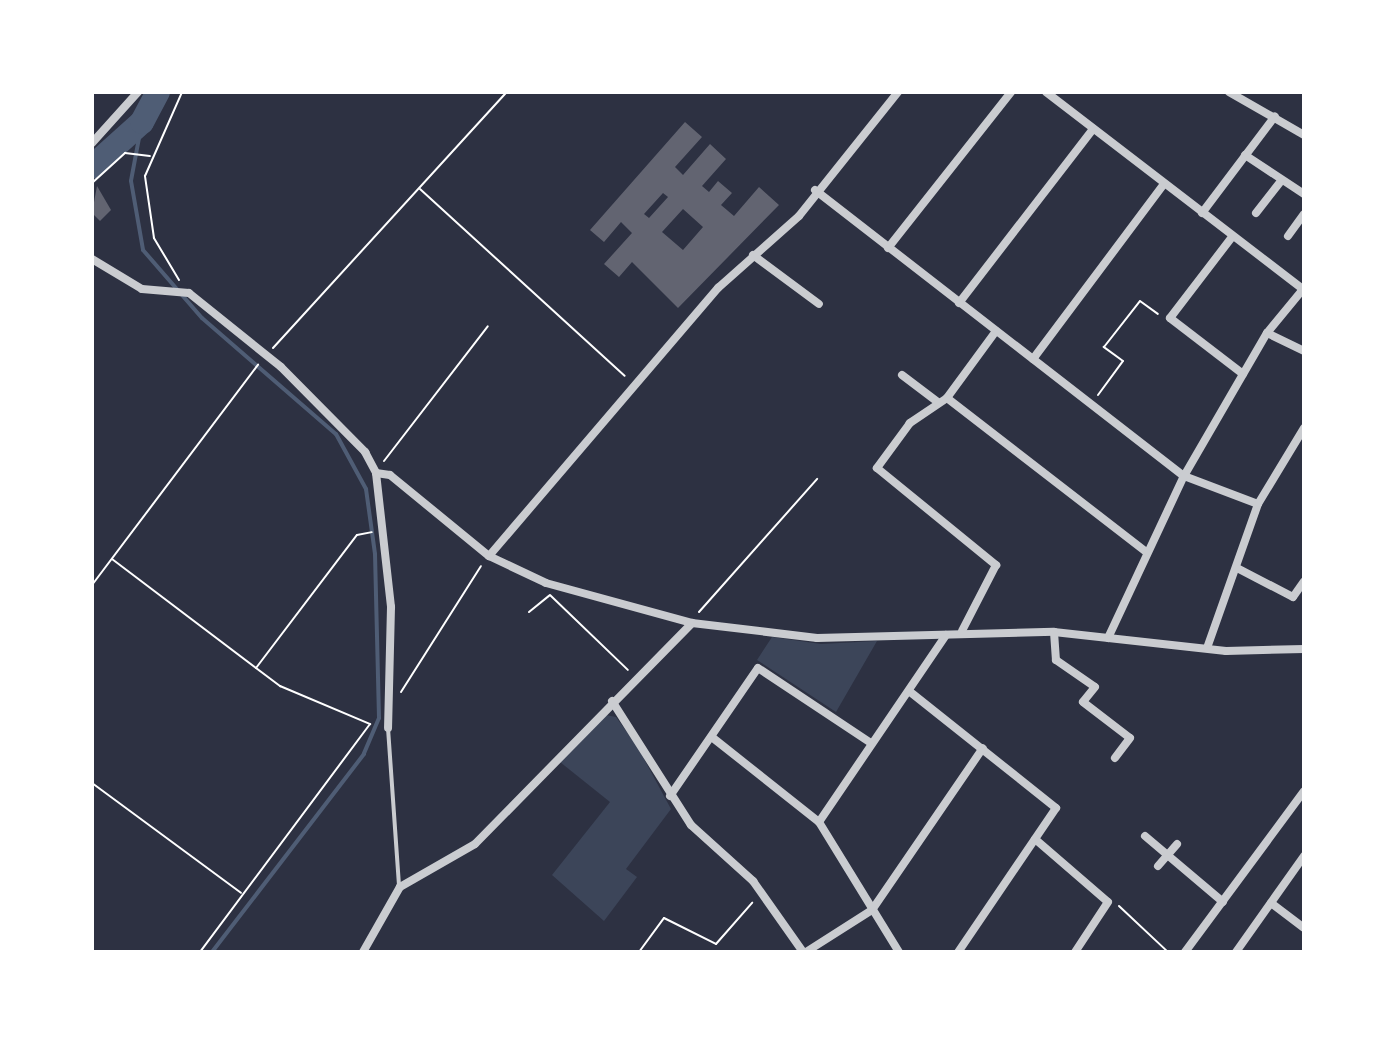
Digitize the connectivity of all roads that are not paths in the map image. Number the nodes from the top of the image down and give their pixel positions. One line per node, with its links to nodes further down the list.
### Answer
1 (138, 92): 9 (street)
2 (898, 92): 13 (street)
3 (1011, 92): 20 (street)
4 (1046, 92): 7 (street)
5 (1229, 92): 6 (street)
6 (1275, 116): 8 (street); 10 (street)
7 (1093, 129): 12 (street); 24 (street)
8 (1304, 135)
9 (92, 143)
10 (1245, 155): 11 (street); 15 (street)
11 (1280, 182): 14 (street); 16 (street)
12 (1164, 184): 15 (street); 29 (street)
13 (815, 190): 20 (street); 21 (street)
14 (1304, 194)
15 (1202, 213): 19 (street)
16 (1256, 213)
17 (1304, 214): 18 (street)
18 (1288, 236)
19 (1232, 237): 23 (street); 30 (street)
20 (888, 248): 24 (street)
21 (753, 255): 25 (street); 38 (street)
22 (92, 259): 34 (street)
23 (1303, 289): 27 (street)
24 (959, 303): 26 (street)
25 (819, 304)
26 (996, 331): 29 (street); 32 (street)
27 (1267, 333): 28 (street); 30 (street)
28 (1304, 351)
29 (1033, 359): 35 (street)
30 (1243, 374): 35 (street)
31 (902, 375): 32 (street)
32 (943, 400): 37 (street); 42 (street)
33 (1304, 428): 36 (street)
34 (376, 473): 38 (street); 50 (street)
35 (1184, 476): 36 (street); 37 (street)
36 (1258, 504): 39 (street)
37 (1145, 551): 45 (street)
38 (489, 556): 41 (street)
39 (1237, 568): 40 (street); 46 (street)
40 (1304, 581)
41 (692, 623): 44 (street); 49 (street)
42 (962, 631): 43 (street); 44 (street)
43 (1054, 632): 45 (street); 54 (street)
44 (946, 635): 48 (street)
45 (1108, 638): 46 (street)
46 (1207, 648): 47 (street)
47 (1304, 649)
48 (909, 691): 52 (street); 53 (street)
49 (612, 701): 56 (street); 64 (street)
50 (388, 728): 64 (lane)
51 (713, 738): 52 (street); 56 (street); 57 (street)
52 (871, 743): 57 (street)
53 (983, 748): 59 (street); 67 (street)
54 (1115, 758)
55 (1304, 791): 65 (street)
56 (670, 796): 70 (street)
57 (819, 822): 67 (street)
58 (1145, 836): 61 (street)
59 (1035, 839): 72 (street); 73 (street)
60 (1177, 844): 61 (street)
61 (1168, 855): 63 (street); 65 (street)
62 (1304, 856): 66 (street)
63 (1158, 866)
64 (400, 887): 69 (street)
65 (1223, 902): 74 (street)
66 (1271, 903): 68 (street); 75 (street)
67 (872, 910): 70 (street); 71 (street)
68 (1304, 928)
69 (363, 952)
70 (804, 952)
71 (899, 952)
72 (958, 952)
73 (1075, 952)
74 (1185, 952)
75 (1236, 952)

